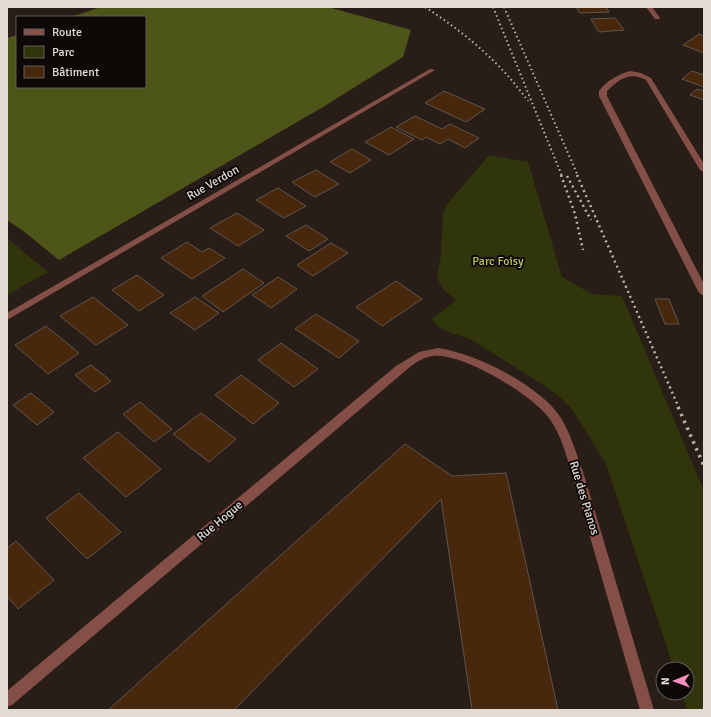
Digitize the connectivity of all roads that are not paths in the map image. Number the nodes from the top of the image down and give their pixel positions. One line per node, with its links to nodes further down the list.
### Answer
1 (649, 7): 2 (street)
2 (657, 18)
3 (432, 70): 6 (street, Rue Verdon)
4 (704, 170): 5 (street)
5 (704, 293)
6 (7, 317)
7 (439, 352): 8 (street, Rue Hogue); 9 (street, Rue des Pianos)
8 (7, 700)
9 (647, 710)

